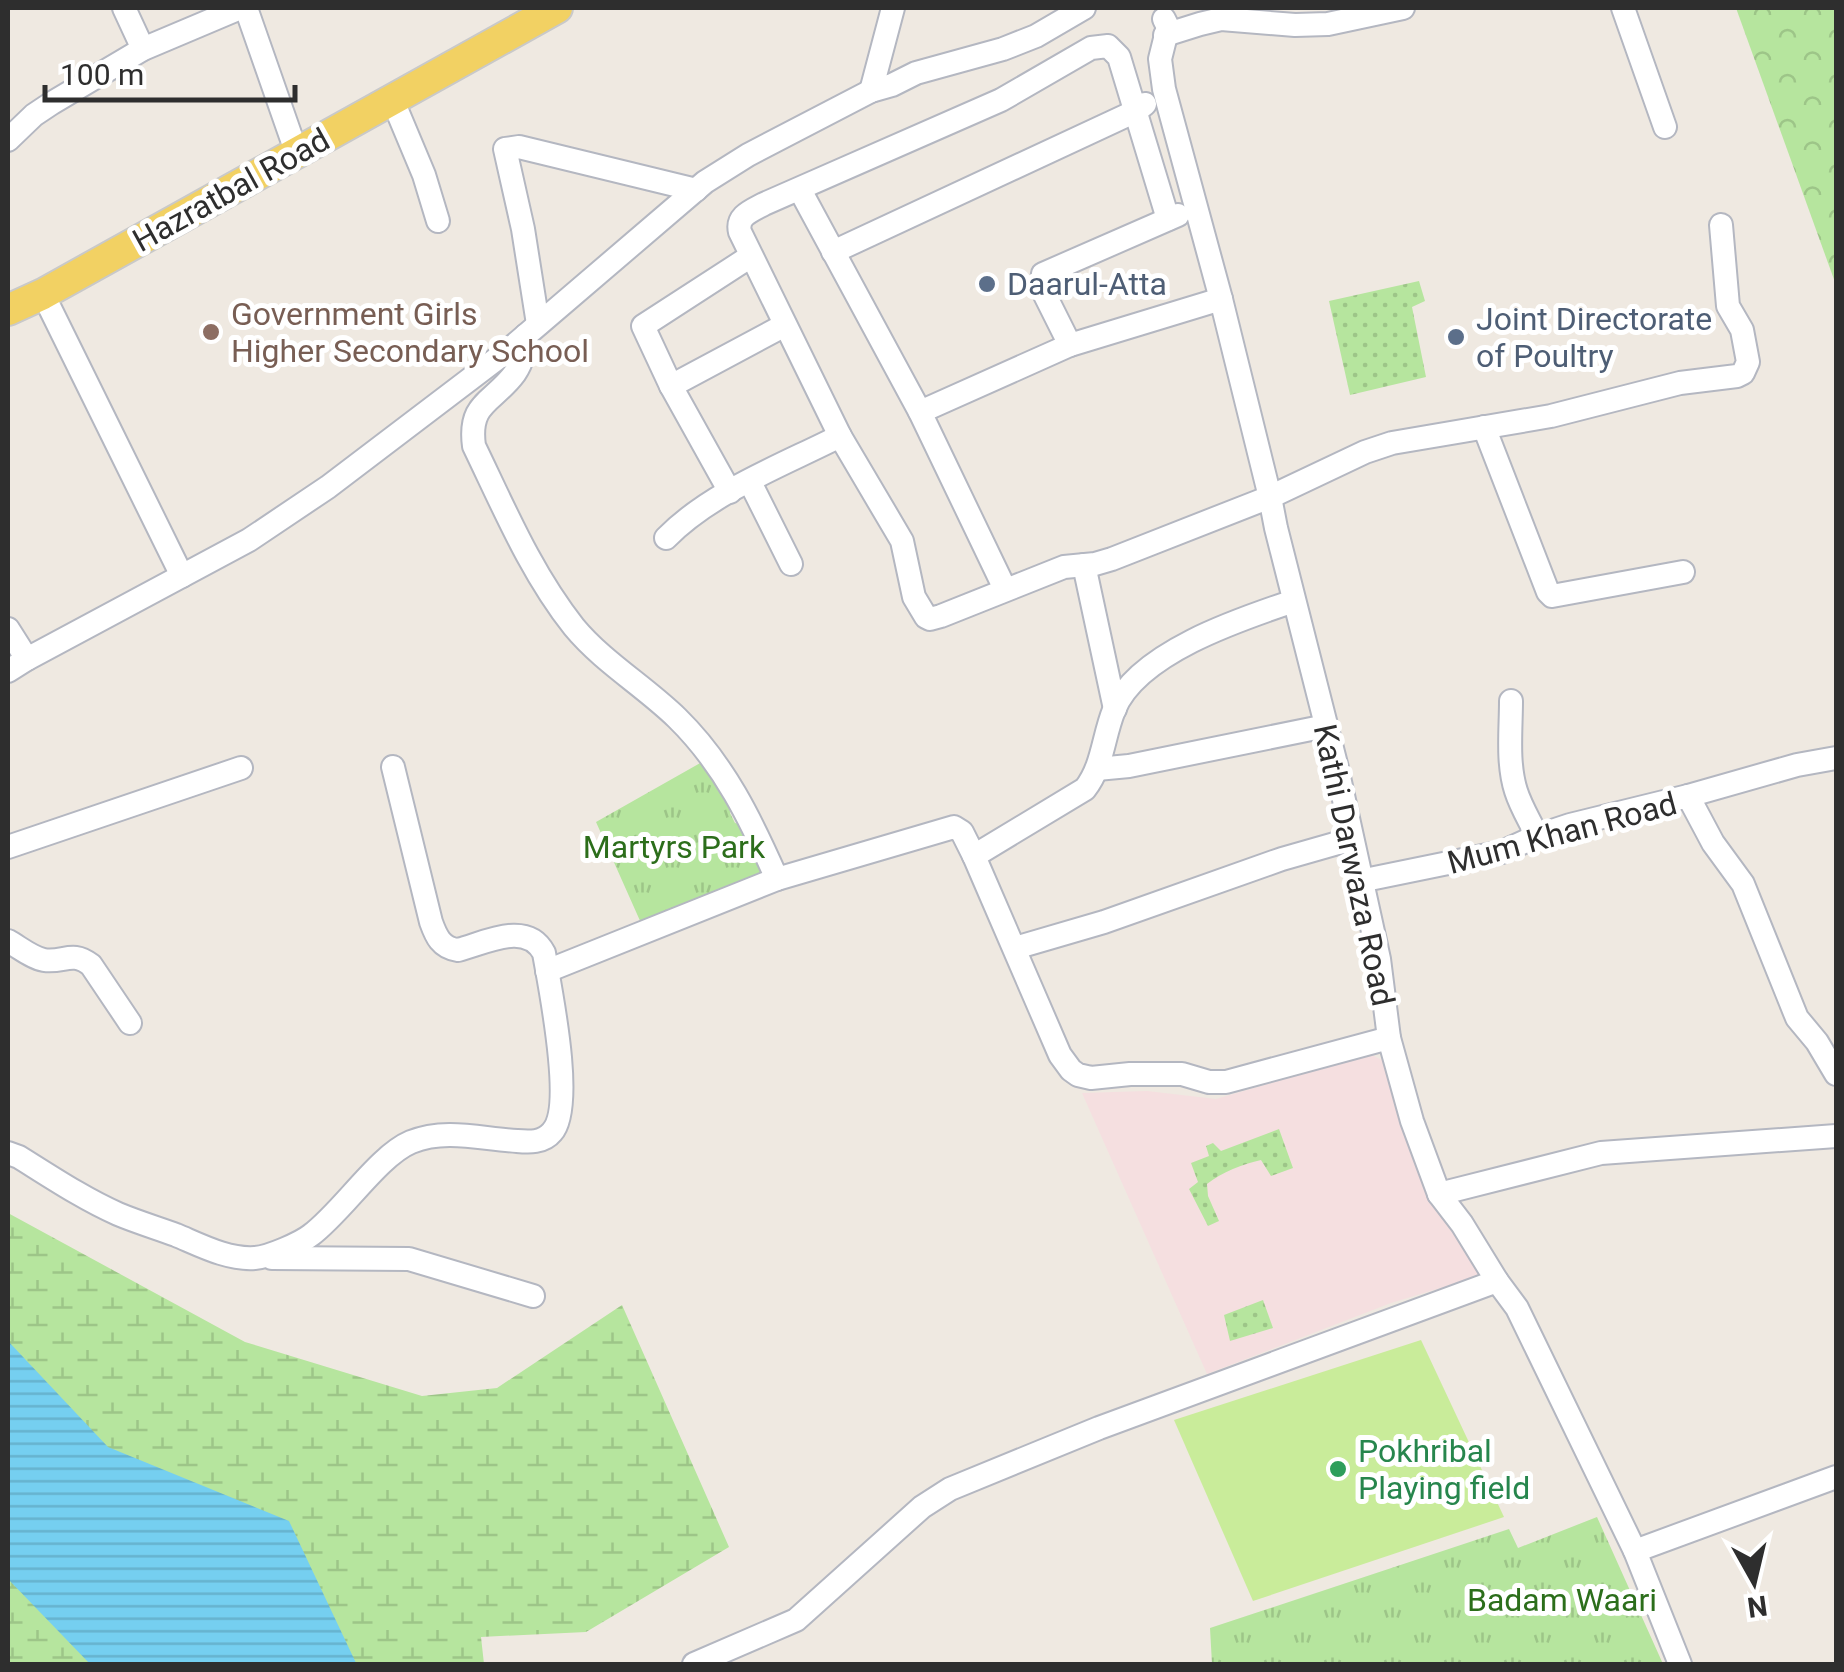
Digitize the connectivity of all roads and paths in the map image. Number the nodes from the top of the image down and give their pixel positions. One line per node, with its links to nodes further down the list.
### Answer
1 (124, 8): 10 (street)
2 (243, 8): 10 (street); 17 (street)
3 (557, 8): 13 (main road, Hazratbal Road)
4 (893, 8): 12 (street)
5 (1084, 8): 12 (street)
6 (1212, 8): 9 (street)
7 (1402, 8): 9 (street)
8 (1623, 8): 15 (street)
9 (1166, 28): 11 (street, Kathi Darwaza Road)
10 (143, 49): 16 (street)
11 (1164, 89): 14 (street); 20 (street, Kathi Darwaza Road)
12 (871, 90): 18 (street)
13 (393, 100): 17 (main road, Hazratbal Road); 22 (street)
14 (1136, 110): 19 (street); 21 (street); 24 (street)
15 (1665, 127)
16 (8, 140)
17 (297, 154): 26 (main road, Hazratbal Road)
18 (696, 190): 30 (street); 30 (street)
19 (800, 190): 24 (street); 25 (street)
20 (1196, 208): 21 (street); 27 (street, Kathi Darwaza Road)
21 (1168, 219): 31 (street)
22 (438, 220)
23 (1722, 225): 34 (street)
24 (833, 252): 33 (street)
25 (751, 256): 29 (street); 32 (street)
26 (44, 294): 28 (main road, Hazratbal Road); 42 (street)
27 (1221, 299): 31 (street); 37 (street, Kathi Darwaza Road)
28 (8, 310)
29 (785, 325): 32 (street); 35 (street)
30 (532, 330): 42 (street); 59 (street)
31 (1070, 345): 33 (street)
32 (671, 386): 36 (street)
33 (920, 412): 43 (street)
34 (1484, 427): 37 (street); 41 (street)
35 (840, 436): 36 (street); 43 (street)
36 (740, 487): 38 (street); 39 (street)
37 (1270, 497): 40 (street); 44 (street, Kathi Darwaza Road)
38 (666, 538)
39 (791, 564)
40 (1084, 565): 43 (street); 48 (street)
41 (1683, 572)
42 (182, 576): 46 (street)
43 (1005, 589)
44 (1294, 601): 48 (street); 49 (street, Kathi Darwaza Road)
45 (8, 629): 46 (street)
46 (17, 665)
47 (1511, 701): 55 (street)
48 (1114, 709): 53 (street)
49 (1326, 726): 53 (street); 56 (street, Kathi Darwaza Road)
50 (1836, 758): 54 (street)
51 (394, 767): 63 (street)
52 (241, 768): 57 (street)
53 (1097, 770): 58 (street)
54 (1688, 796): 55 (street, Mum Khan Road); 66 (street, Mum Khan Road)
55 (1537, 836): 60 (street, Mum Khan Road)
56 (1352, 839): 60 (street, Kathi Darwaza Road); 62 (street)
57 (8, 848)
58 (974, 856): 59 (street); 62 (street)
59 (778, 879): 63 (street)
60 (1360, 881): 65 (street, Kathi Darwaza Road)
61 (8, 941): 64 (street)
62 (1015, 948): 65 (street)
63 (547, 972): 70 (street)
64 (130, 1023)
65 (1389, 1038): 69 (street, Kathi Darwaza Road)
66 (1836, 1074)
67 (1836, 1136): 69 (street)
68 (8, 1153): 70 (street)
69 (1439, 1194): 71 (street, Kathi Darwaza Road)
70 (258, 1258): 72 (street)
71 (1497, 1281): 74 (street, Kathi Darwaza Road); 75 (street)
72 (533, 1296)
73 (1836, 1477): 74 (street)
74 (1636, 1551): 76 (street, Kathi Darwaza Road)
75 (694, 1664)
76 (1680, 1664)

